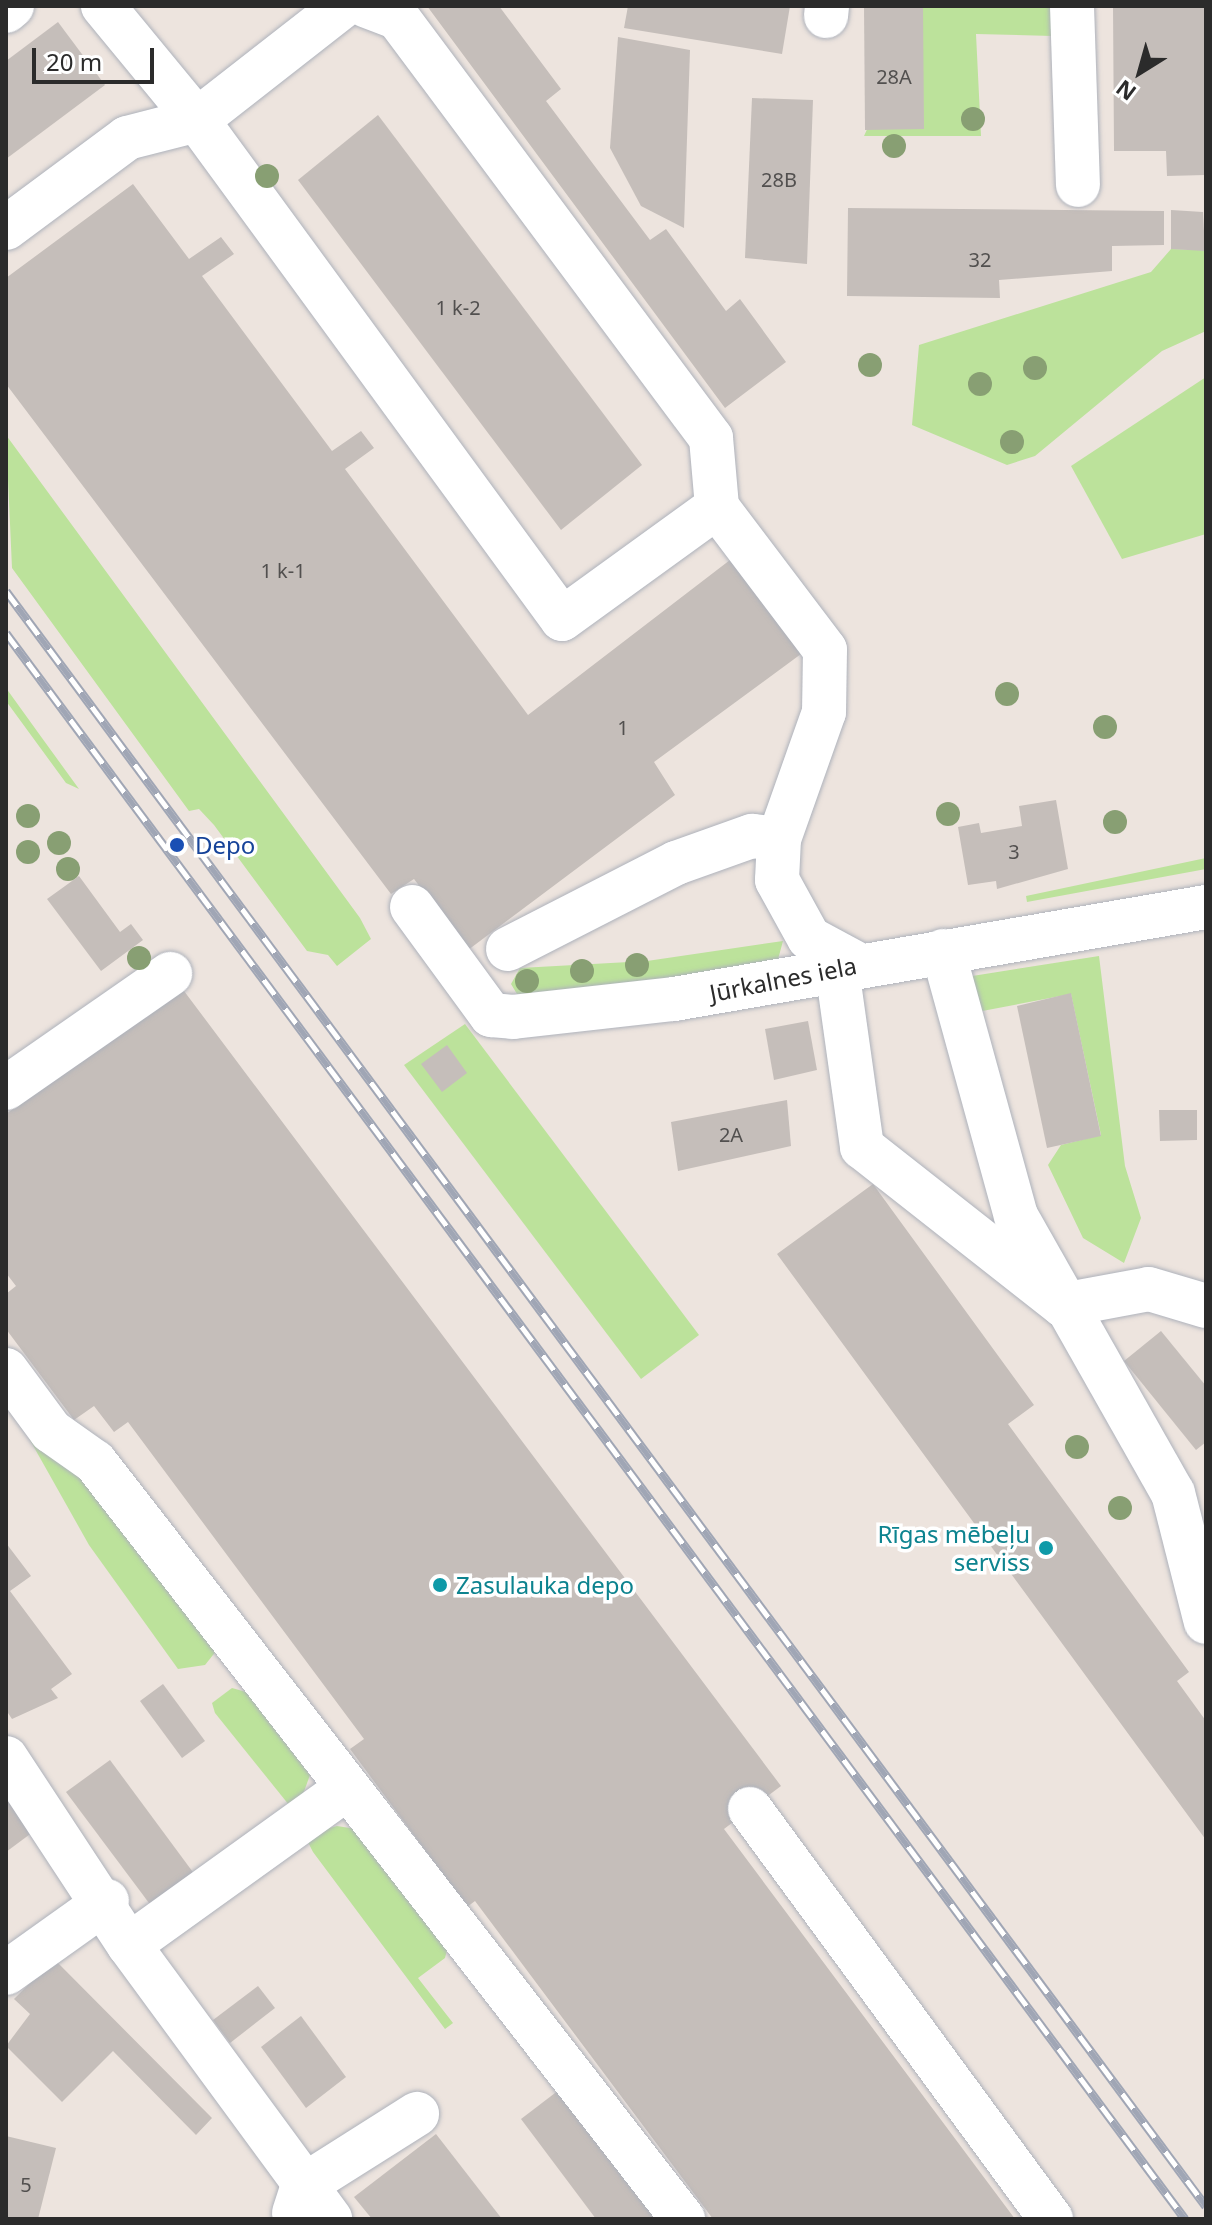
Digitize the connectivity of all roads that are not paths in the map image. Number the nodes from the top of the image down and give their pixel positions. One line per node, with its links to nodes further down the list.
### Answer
1 (12, 6): 6 (street)
2 (103, 6): 7 (street)
3 (343, 6): 7 (street)
4 (367, 6): 10 (street)
5 (1072, 6): 8 (street)
6 (6, 11)
7 (197, 120): 9 (street); 10 (street)
8 (1078, 185)
9 (6, 228)
10 (717, 507): 11 (street)
11 (779, 839): 14 (street); 16 (street)
12 (412, 907): 16 (street, Jūrkalnes iela)
13 (1206, 907): 15 (street, Jūrkalnes iela)
14 (508, 949)
15 (943, 951): 16 (street, Jūrkalnes iela); 19 (street)
16 (848, 967): 19 (street)
17 (170, 974): 18 (street)
18 (6, 1088)
19 (1063, 1305): 20 (street); 22 (street)
20 (1206, 1306)
21 (6, 1370): 24 (street)
22 (1206, 1622)
23 (6, 1758): 26 (street)
24 (346, 1789): 27 (street); 31 (street)
25 (750, 1809): 32 (street)
26 (107, 1901): 27 (street); 28 (street)
27 (129, 1945): 30 (street)
28 (6, 1973)
29 (417, 2114): 30 (street)
30 (308, 2208)
31 (683, 2219)
32 (1051, 2219)

